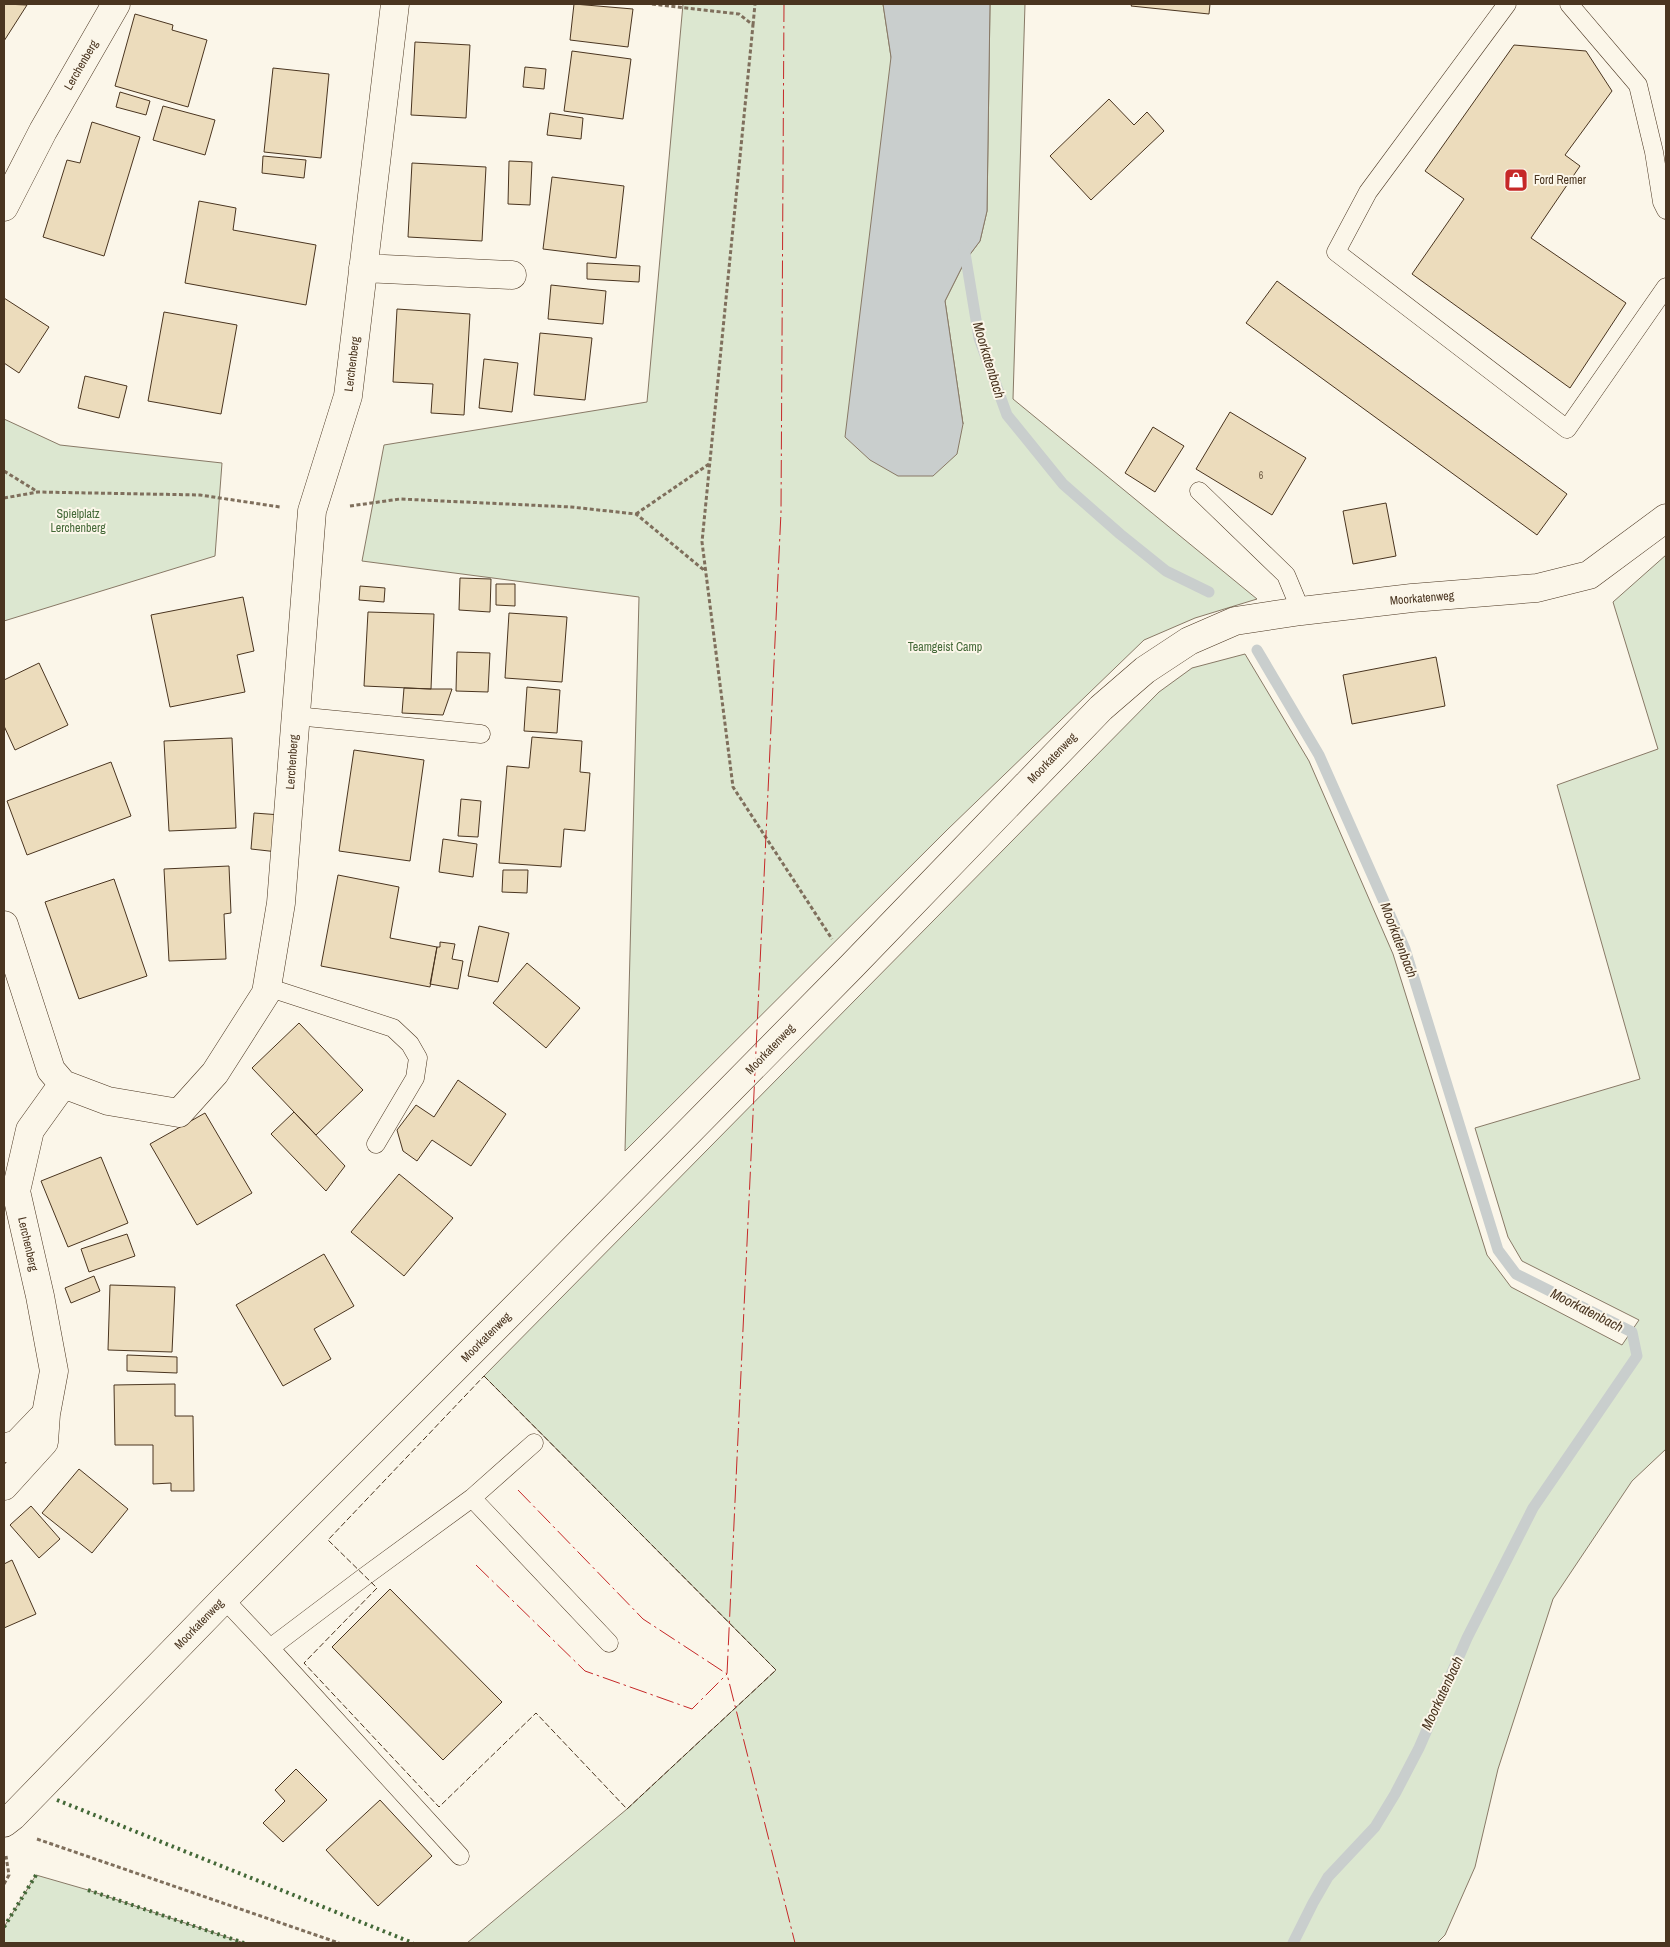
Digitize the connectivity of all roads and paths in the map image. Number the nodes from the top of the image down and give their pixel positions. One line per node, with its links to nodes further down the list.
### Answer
1 (116, 4): 8 (street, Lerchenberg)
2 (395, 4): 10 (street, Lerchenberg)
3 (652, 4): 7 (path)
4 (755, 4): 7 (path)
5 (1507, 4): 12 (lane)
6 (1569, 4): 9 (lane)
7 (753, 25): 13 (path)
8 (4, 207)
9 (1666, 210)
10 (364, 268): 11 (street); 18 (street, Lerchenberg)
11 (512, 275)
12 (1666, 287)
13 (709, 464): 19 (path); 21 (path)
14 (4, 471): 16 (path)
15 (1199, 491): 22 (lane)
16 (38, 492): 17 (path); 18 (path)
17 (4, 498)
18 (312, 511): 19 (path); 23 (street, Lerchenberg)
19 (636, 514): 21 (path)
20 (1666, 518): 22 (street, Moorkatenweg)
21 (705, 571): 26 (path)
22 (1301, 611): 26 (street, Moorkatenweg)
23 (296, 716): 24 (lane); 27 (street, Lerchenberg)
24 (481, 734)
25 (4, 924): 28 (street)
26 (851, 967): 35 (street, Moorkatenweg)
27 (267, 987): 28 (street, Lerchenberg); 29 (lane)
28 (63, 1084): 30 (street, Lerchenberg)
29 (376, 1144)
30 (46, 1414): 32 (street); 33 (street, Lerchenberg)
31 (534, 1443): 34 (lane)
32 (4, 1448)
33 (4, 1486)
34 (472, 1498): 36 (lane); 37 (lane)
35 (224, 1599): 37 (lane); 38 (street, Moorkatenweg)
36 (609, 1643)
37 (270, 1648): 41 (lane)
38 (4, 1823)
39 (32, 1837): 43 (path)
40 (4, 1848): 42 (path)
41 (460, 1856)
42 (4, 1884)
43 (339, 1943)

